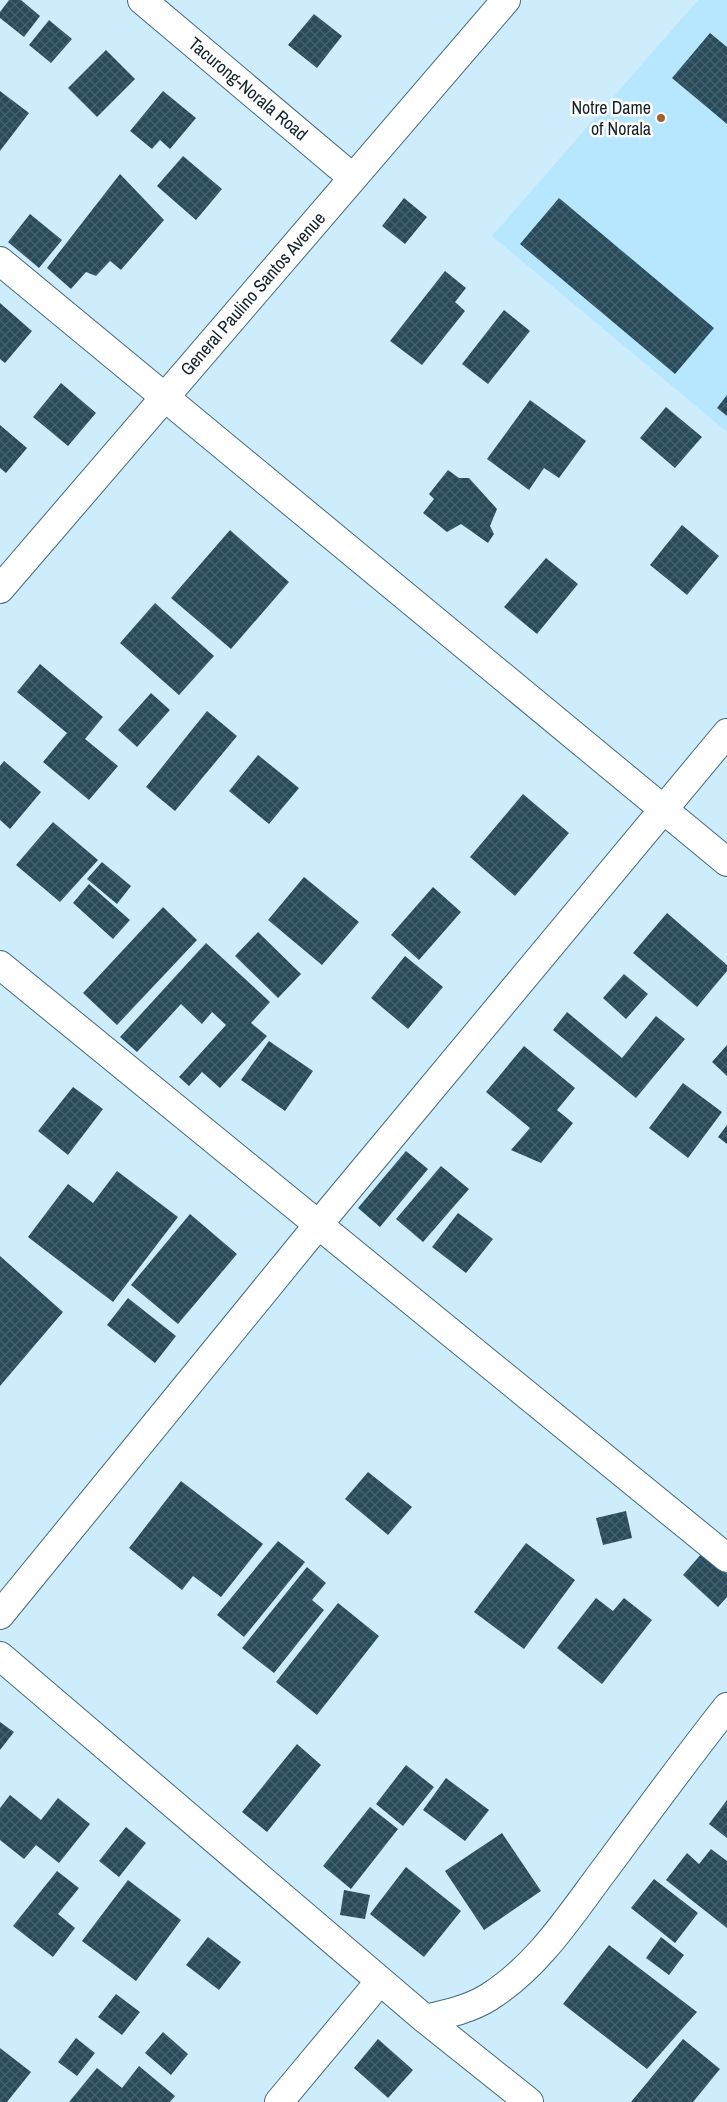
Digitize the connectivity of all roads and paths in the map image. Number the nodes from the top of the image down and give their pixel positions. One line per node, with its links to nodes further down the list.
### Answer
1 (142, 0): 3 (street, Tacurong-Norala Road)
2 (506, 0): 3 (street, General Paulino Santos Avenue)
3 (353, 178): 5 (street, General Paulino Santos Avenue)
4 (0, 261): 5 (street)
5 (165, 397): 6 (street, General Paulino Santos Avenue); 8 (street)
6 (0, 589)
7 (727, 733): 8 (street)
8 (663, 810): 9 (street); 11 (street)
9 (727, 862)
10 (0, 965): 11 (street)
11 (318, 1225): 12 (street); 13 (street)
12 (727, 1558)
13 (0, 1615)
14 (0, 1656): 16 (street)
15 (727, 1707): 17 (street)
16 (380, 1981): 17 (street); 18 (street)
17 (425, 2019): 19 (street)
18 (279, 2102)
19 (529, 2102)

